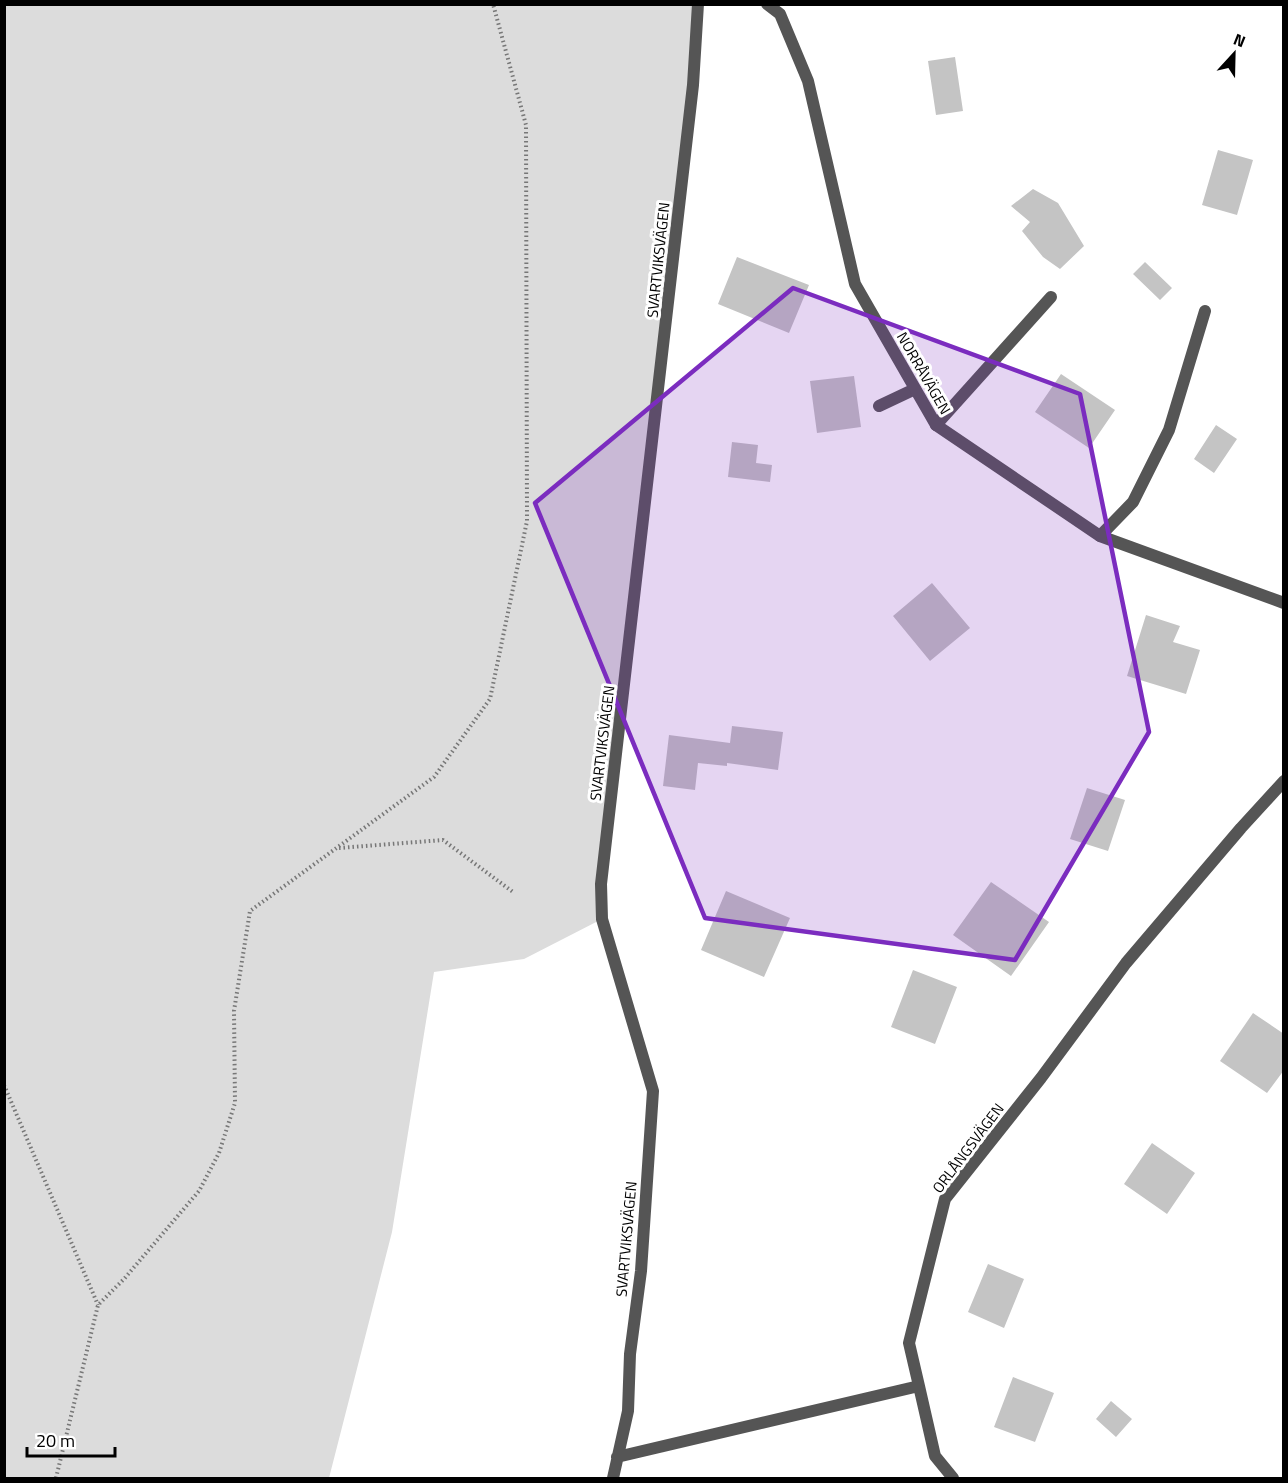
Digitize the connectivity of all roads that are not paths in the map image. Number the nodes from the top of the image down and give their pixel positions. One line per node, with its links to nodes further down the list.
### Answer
1 (698, 4): 12 (street, SVARTVIKSVÄGEN)
2 (767, 4): 5 (street, NORRÅVÄGEN)
3 (1051, 297): 7 (street)
4 (1205, 311): 8 (street)
5 (915, 389): 6 (street); 7 (street, NORRÅVÄGEN)
6 (879, 406)
7 (936, 426): 8 (street, NORRÅVÄGEN)
8 (1100, 537): 9 (street, NORRÅVÄGEN)
9 (1284, 603)
10 (1284, 780): 11 (street, ORLÅNGSVÄGEN)
11 (919, 1386): 12 (street); 14 (street, ORLÅNGSVÄGEN)
12 (617, 1457): 13 (street, SVARTVIKSVÄGEN)
13 (613, 1479)
14 (953, 1479)

